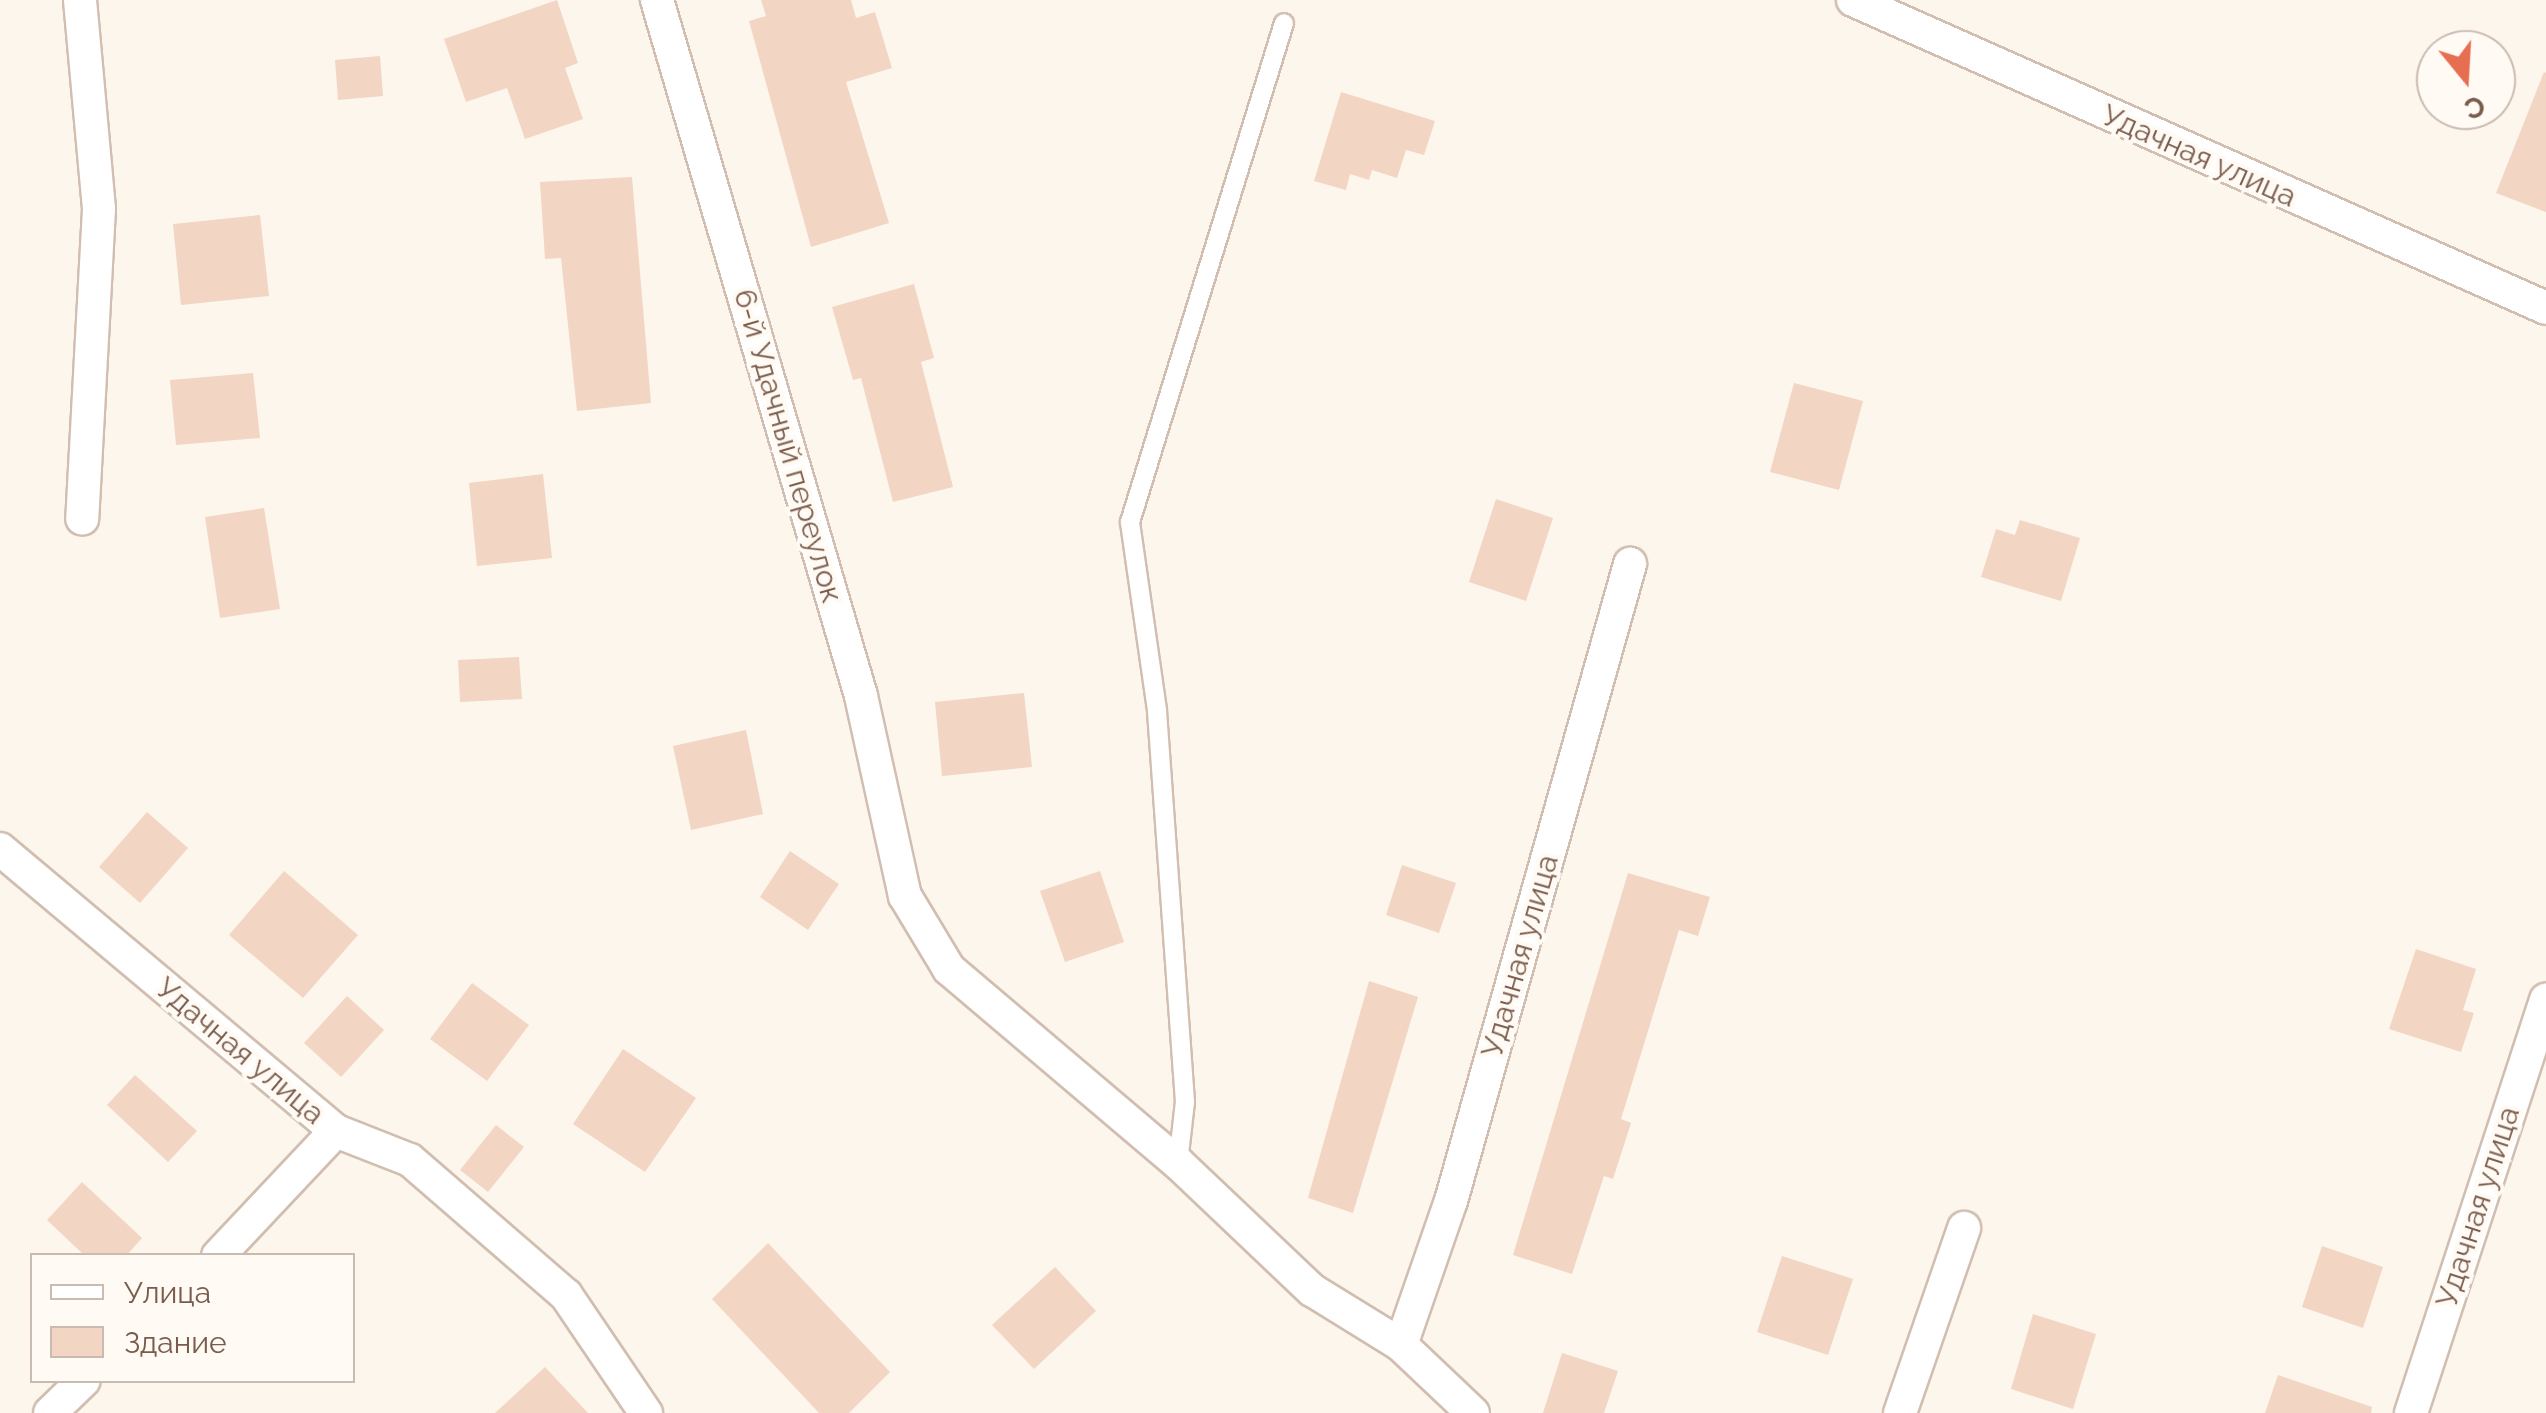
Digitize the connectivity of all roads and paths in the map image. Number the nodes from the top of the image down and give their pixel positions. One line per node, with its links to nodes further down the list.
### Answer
1 (80, 0): 6 (street)
2 (657, 0): 11 (street, 6-й Удачный переулок)
3 (1853, 0): 5 (street, Удачная улица)
4 (1284, 23): 11 (lane)
5 (2546, 308)
6 (82, 519)
7 (1630, 564): 14 (street, Удачная улица)
8 (0, 849): 10 (street, Удачная улица)
9 (2546, 1000): 20 (street, Удачная улица)
10 (336, 1132): 13 (street); 17 (street, Удачная улица)
11 (1178, 1163): 14 (street)
12 (1964, 1228): 19 (street)
13 (221, 1253)
14 (1401, 1345): 18 (street)
15 (81, 1383): 16 (street)
16 (50, 1413)
17 (646, 1413)
18 (1473, 1413)
19 (1900, 1413)
20 (2410, 1413)

